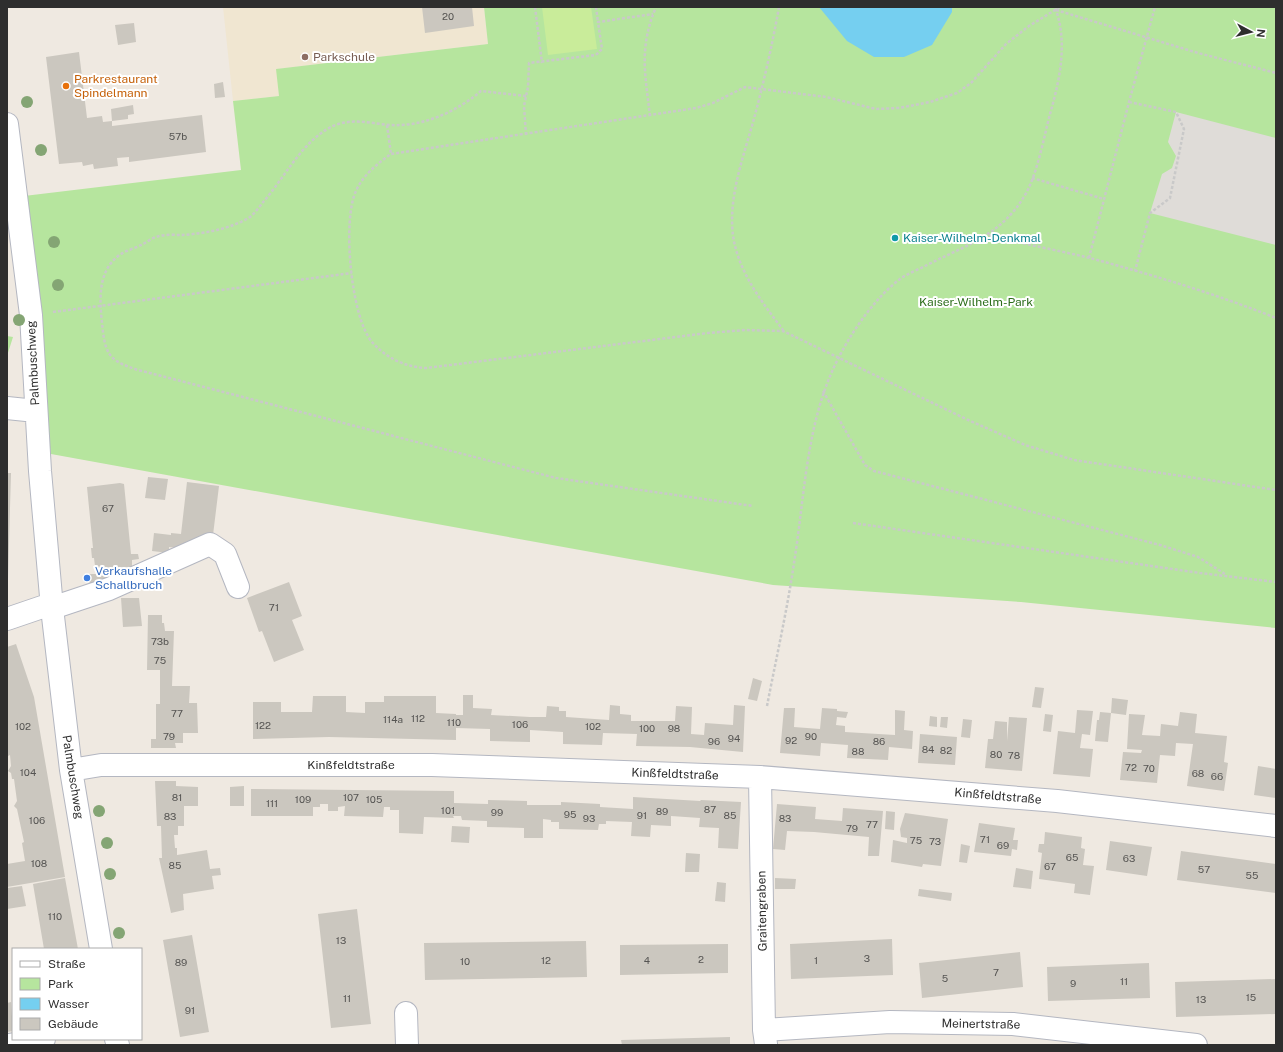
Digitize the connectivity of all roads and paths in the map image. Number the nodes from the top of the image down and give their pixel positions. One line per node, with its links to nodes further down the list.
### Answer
1 (535, 7): 11 (path)
2 (596, 7): 9 (path)
3 (656, 7): 8 (path)
4 (778, 7): 13 (path)
5 (1060, 7): 7 (path)
6 (1155, 7): 10 (path)
7 (1055, 8): 10 (path); 13 (path); 21 (path)
8 (653, 14): 9 (path); 16 (path)
9 (598, 22): 11 (path)
10 (1147, 37): 12 (path); 15 (path)
11 (542, 63): 14 (path)
12 (1276, 73)
13 (761, 89): 16 (path); 30 (path)
14 (526, 96): 18 (path); 19 (path)
15 (1129, 102): 22 (path); 25 (path)
16 (650, 116): 19 (path)
17 (7, 124): 28 (street, Palmbuschweg)
18 (387, 124): 20 (path); 27 (path)
19 (526, 135): 20 (path)
20 (391, 154): 26 (path)
21 (1032, 178): 22 (path); 23 (path)
22 (1104, 199): 24 (path)
23 (989, 235): 24 (path); 31 (path)
24 (1089, 258): 25 (path)
25 (1135, 271): 29 (path)
26 (352, 272): 27 (path); 30 (path)
27 (100, 305): 28 (path); 36 (path)
28 (31, 315): 34 (street, Palmbuschweg)
29 (1276, 318)
30 (783, 331): 31 (path)
31 (838, 357): 32 (path); 35 (path)
32 (823, 391): 38 (path); 43 (path)
33 (7, 408): 34 (street)
34 (36, 410): 41 (street, Palmbuschweg)
35 (1276, 490)
36 (753, 506)
37 (853, 523): 38 (path)
38 (1225, 574): 39 (path)
39 (1276, 582)
40 (238, 587): 41 (street)
41 (51, 606): 42 (street); 44 (street, Palmbuschweg)
42 (7, 619)
43 (767, 706)
44 (71, 770): 45 (street, Kinßfeldtstraße); 47 (street, Palmbuschweg)
45 (760, 777): 46 (street, Kinßfeldtstraße); 49 (street, Graitengraben)
46 (1276, 826)
47 (101, 948)
48 (406, 1013): 52 (street)
49 (765, 1037): 53 (street, Meinertstraße)
50 (38, 1040): 51 (street)
51 (9, 1045)
52 (407, 1045)
53 (1196, 1045)

